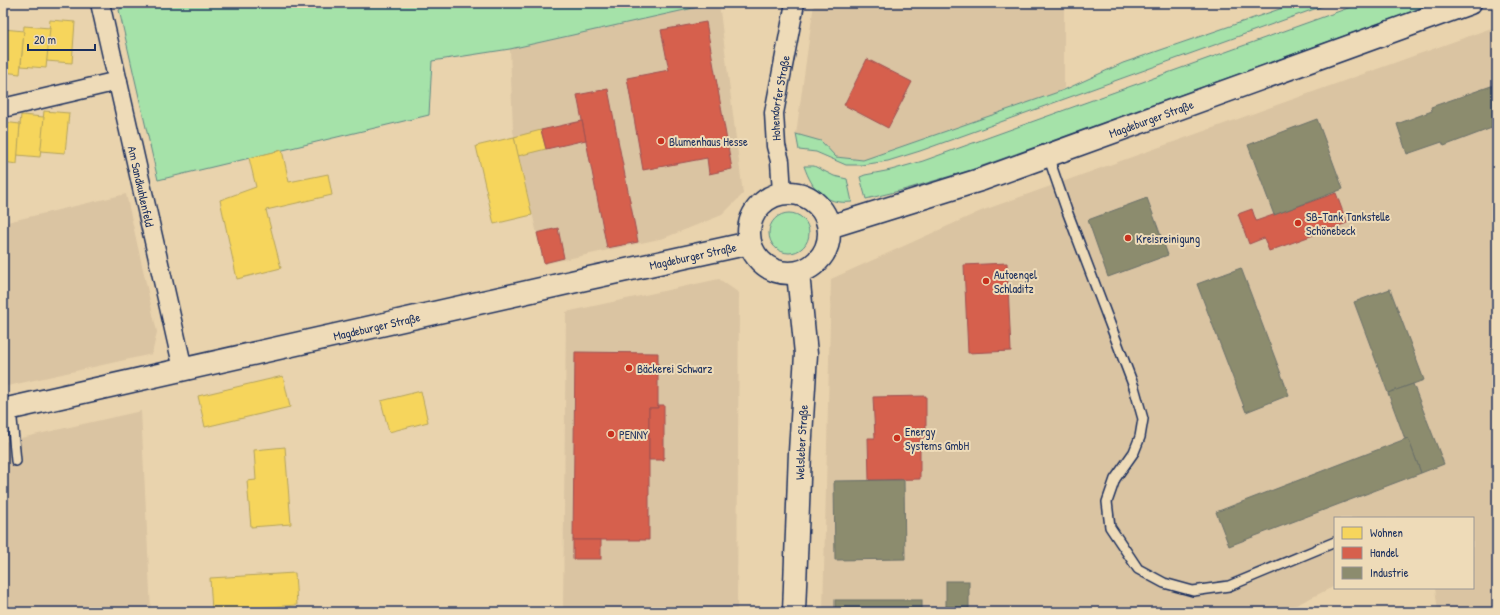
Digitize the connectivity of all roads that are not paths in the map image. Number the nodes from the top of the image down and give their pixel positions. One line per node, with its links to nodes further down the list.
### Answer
1 (100, 3): 4 (street, Am Sandkuhlenfeld)
2 (795, 3): 7 (street, Hohendorfer Straße)
3 (1470, 3): 6 (main road, Magdeburger Straße)
4 (118, 81): 5 (street); 11 (street, Am Sandkuhlenfeld)
5 (3, 108)
6 (1048, 156): 8 (main road, Magdeburger Straße); 14 (lane)
7 (782, 193): 8 (main road); 9 (main road, Magdeburger Straße)
8 (829, 227): 10 (main road)
9 (750, 243): 10 (main road, Magdeburger Straße); 11 (main road, Magdeburger Straße)
10 (798, 273): 15 (main road, Welsleber Straße)
11 (183, 369): 12 (main road, Magdeburger Straße)
12 (7, 410): 13 (lane)
13 (16, 461)
14 (1334, 542)
15 (794, 612)

